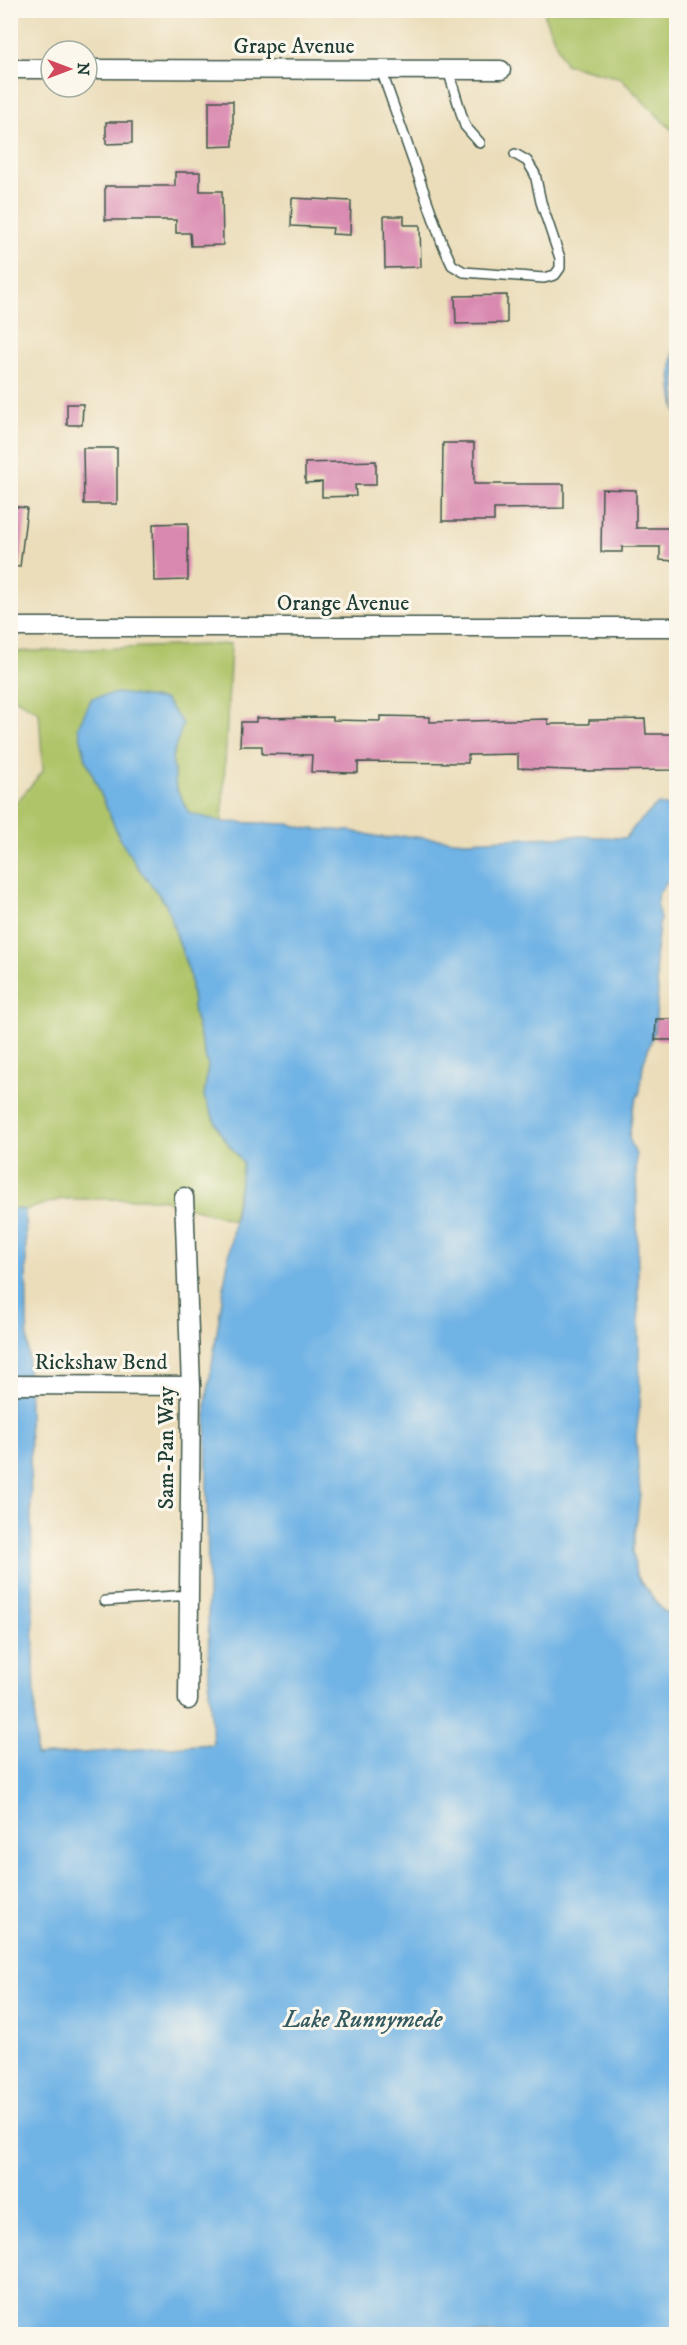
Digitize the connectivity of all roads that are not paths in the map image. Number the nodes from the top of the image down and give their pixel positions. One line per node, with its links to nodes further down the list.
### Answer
1 (10, 69): 2 (street)
2 (39, 69)
3 (99, 69): 4 (street, Grape Avenue)
4 (381, 70): 5 (street, Grape Avenue); 8 (lane)
5 (448, 70): 6 (street, Grape Avenue); 7 (lane)
6 (501, 70)
7 (480, 143)
8 (515, 154)
9 (10, 627): 10 (street, Orange Avenue)
10 (676, 627)
11 (184, 1197): 13 (street, Sam-Pan Way)
12 (10, 1385): 13 (street, Rickshaw Bend)
13 (191, 1386): 14 (street, Sam-Pan Way)
14 (189, 1595): 15 (lane); 16 (street, Sam-Pan Way)
15 (105, 1601)
16 (188, 1700)

